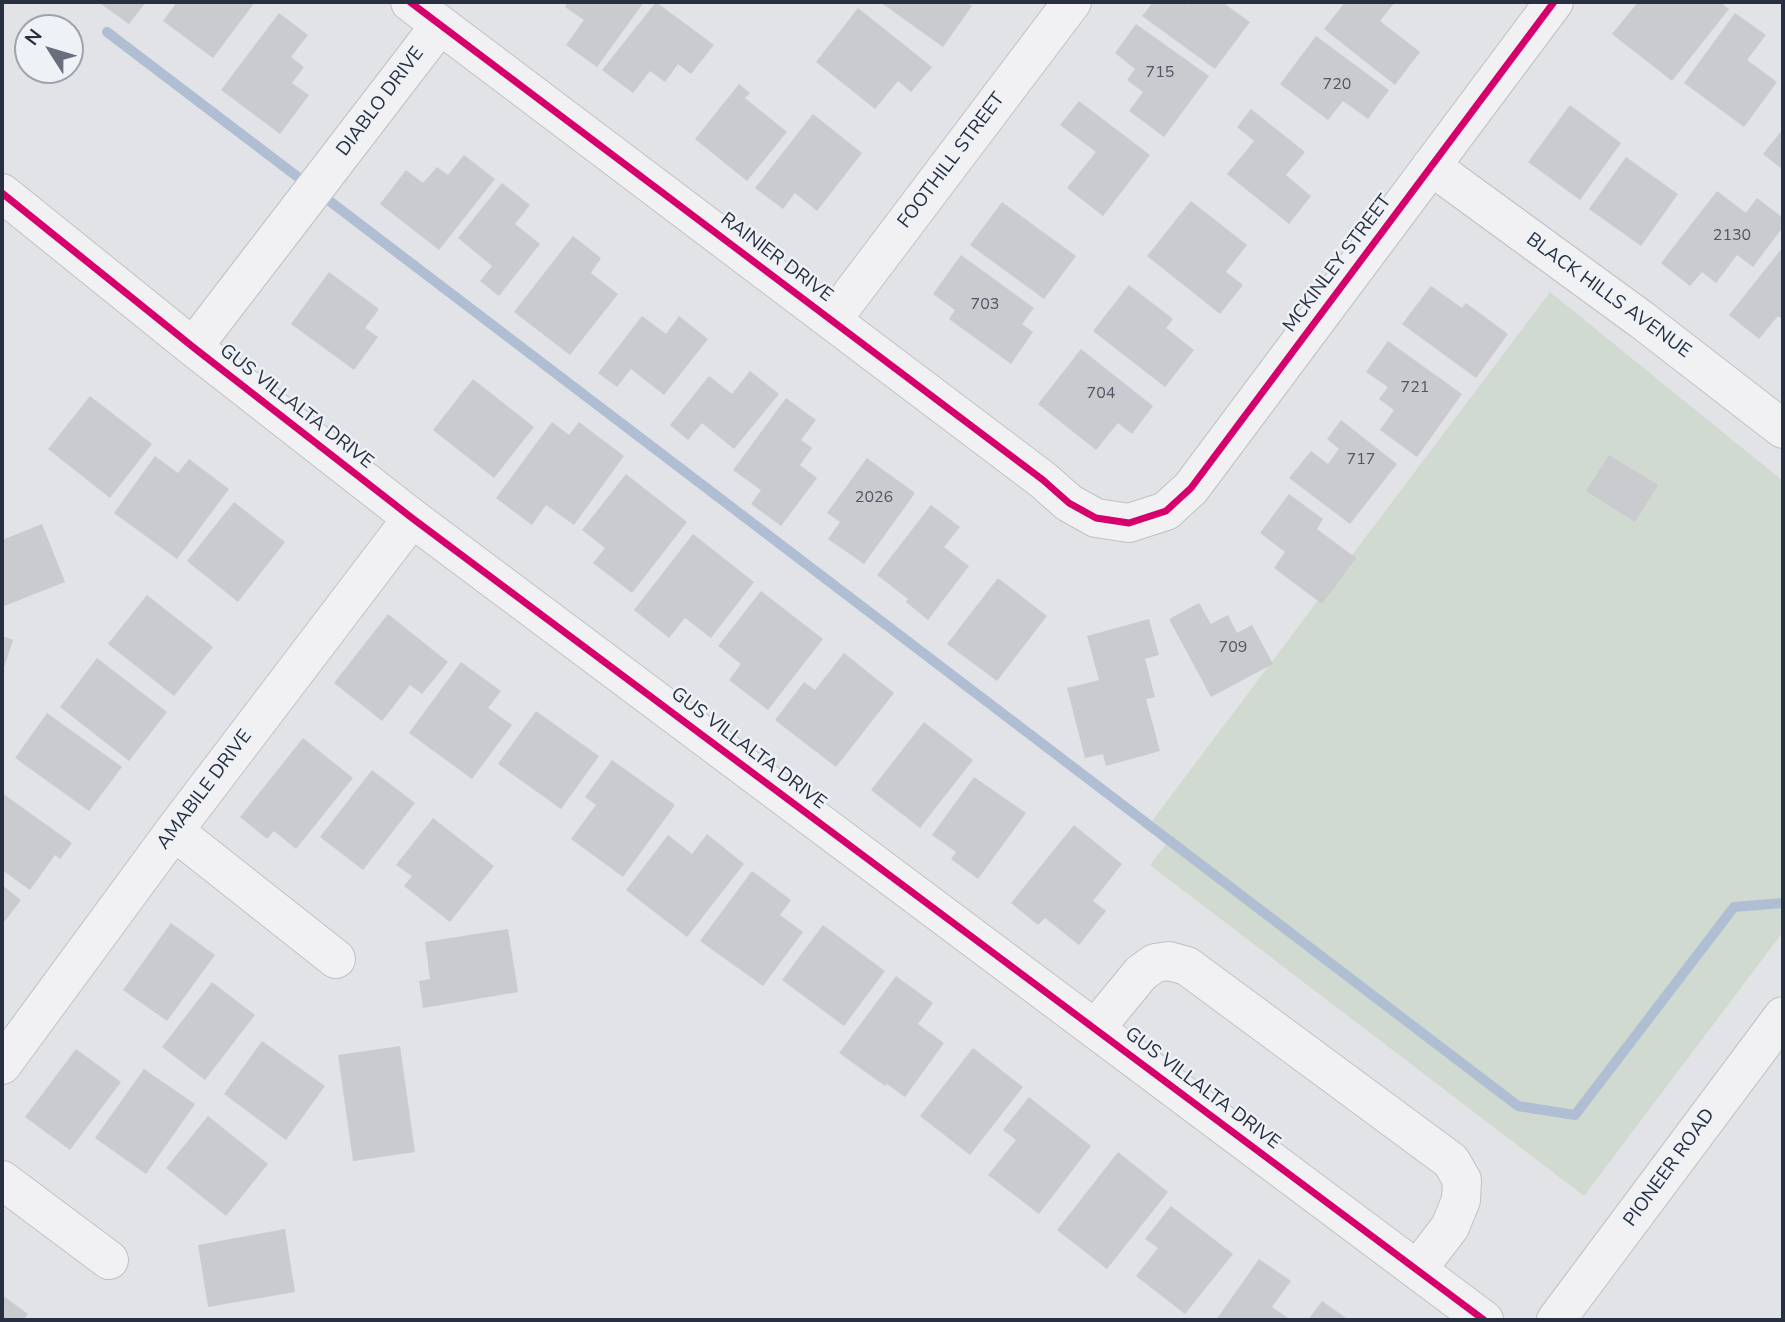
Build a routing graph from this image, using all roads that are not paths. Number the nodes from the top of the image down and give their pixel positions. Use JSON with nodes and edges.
{"nodes":[{"id":1,"x":410,"y":2,"type":"edge"},
{"id":2,"x":1072,"y":2,"type":"edge"},
{"id":3,"x":1554,"y":2,"type":"edge"},
{"id":4,"x":440,"y":25,"type":"junction"},
{"id":5,"x":1431,"y":166,"type":"junction"},
{"id":6,"x":2,"y":193,"type":"edge"},
{"id":7,"x":832,"y":320,"type":"junction"},
{"id":8,"x":193,"y":347,"type":"junction"},
{"id":9,"x":1783,"y":429,"type":"edge"},
{"id":10,"x":412,"y":517,"type":"junction"},
{"id":11,"x":1129,"y":523,"type":"joint"},
{"id":12,"x":174,"y":831,"type":"junction"},
{"id":13,"x":336,"y":960,"type":"dead end"},
{"id":14,"x":1783,"y":1016,"type":"edge"},
{"id":15,"x":1095,"y":1029,"type":"junction"},
{"id":16,"x":2,"y":1065,"type":"edge"},
{"id":17,"x":2,"y":1180,"type":"edge"},
{"id":18,"x":109,"y":1260,"type":"dead end"},
{"id":19,"x":1417,"y":1270,"type":"junction"},
{"id":20,"x":1484,"y":1320,"type":"edge"},
{"id":21,"x":1556,"y":1320,"type":"edge"}],
"edges":[{"from":1,"to":4,"type":"street","name":"RAINIER DRIVE"},
{"from":2,"to":7,"type":"street","name":"FOOTHILL STREET"},
{"from":3,"to":5,"type":"street","name":"MCKINLEY STREET"},
{"from":4,"to":7,"type":"street","name":"RAINIER DRIVE"},
{"from":4,"to":8,"type":"street","name":"DIABLO DRIVE"},
{"from":5,"to":9,"type":"street","name":"BLACK HILLS AVENUE"},
{"from":5,"to":11,"type":"street","name":"MCKINLEY STREET"},
{"from":6,"to":8,"type":"street","name":"GUS VILLALTA DRIVE"},
{"from":7,"to":11,"type":"street","name":"RAINIER DRIVE"},
{"from":8,"to":10,"type":"street","name":"GUS VILLALTA DRIVE"},
{"from":10,"to":12,"type":"street","name":"AMABILE DRIVE"},
{"from":10,"to":15,"type":"street","name":"GUS VILLALTA DRIVE"},
{"from":12,"to":13,"type":"street"},
{"from":12,"to":16,"type":"street","name":"AMABILE DRIVE"},
{"from":14,"to":21,"type":"street","name":"PIONEER ROAD"},
{"from":15,"to":19,"type":"street","name":"GUS VILLALTA DRIVE"},
{"from":15,"to":19,"type":"street"},
{"from":17,"to":18,"type":"street"},
{"from":19,"to":20,"type":"street","name":"GUS VILLALTA DRIVE"}]}
